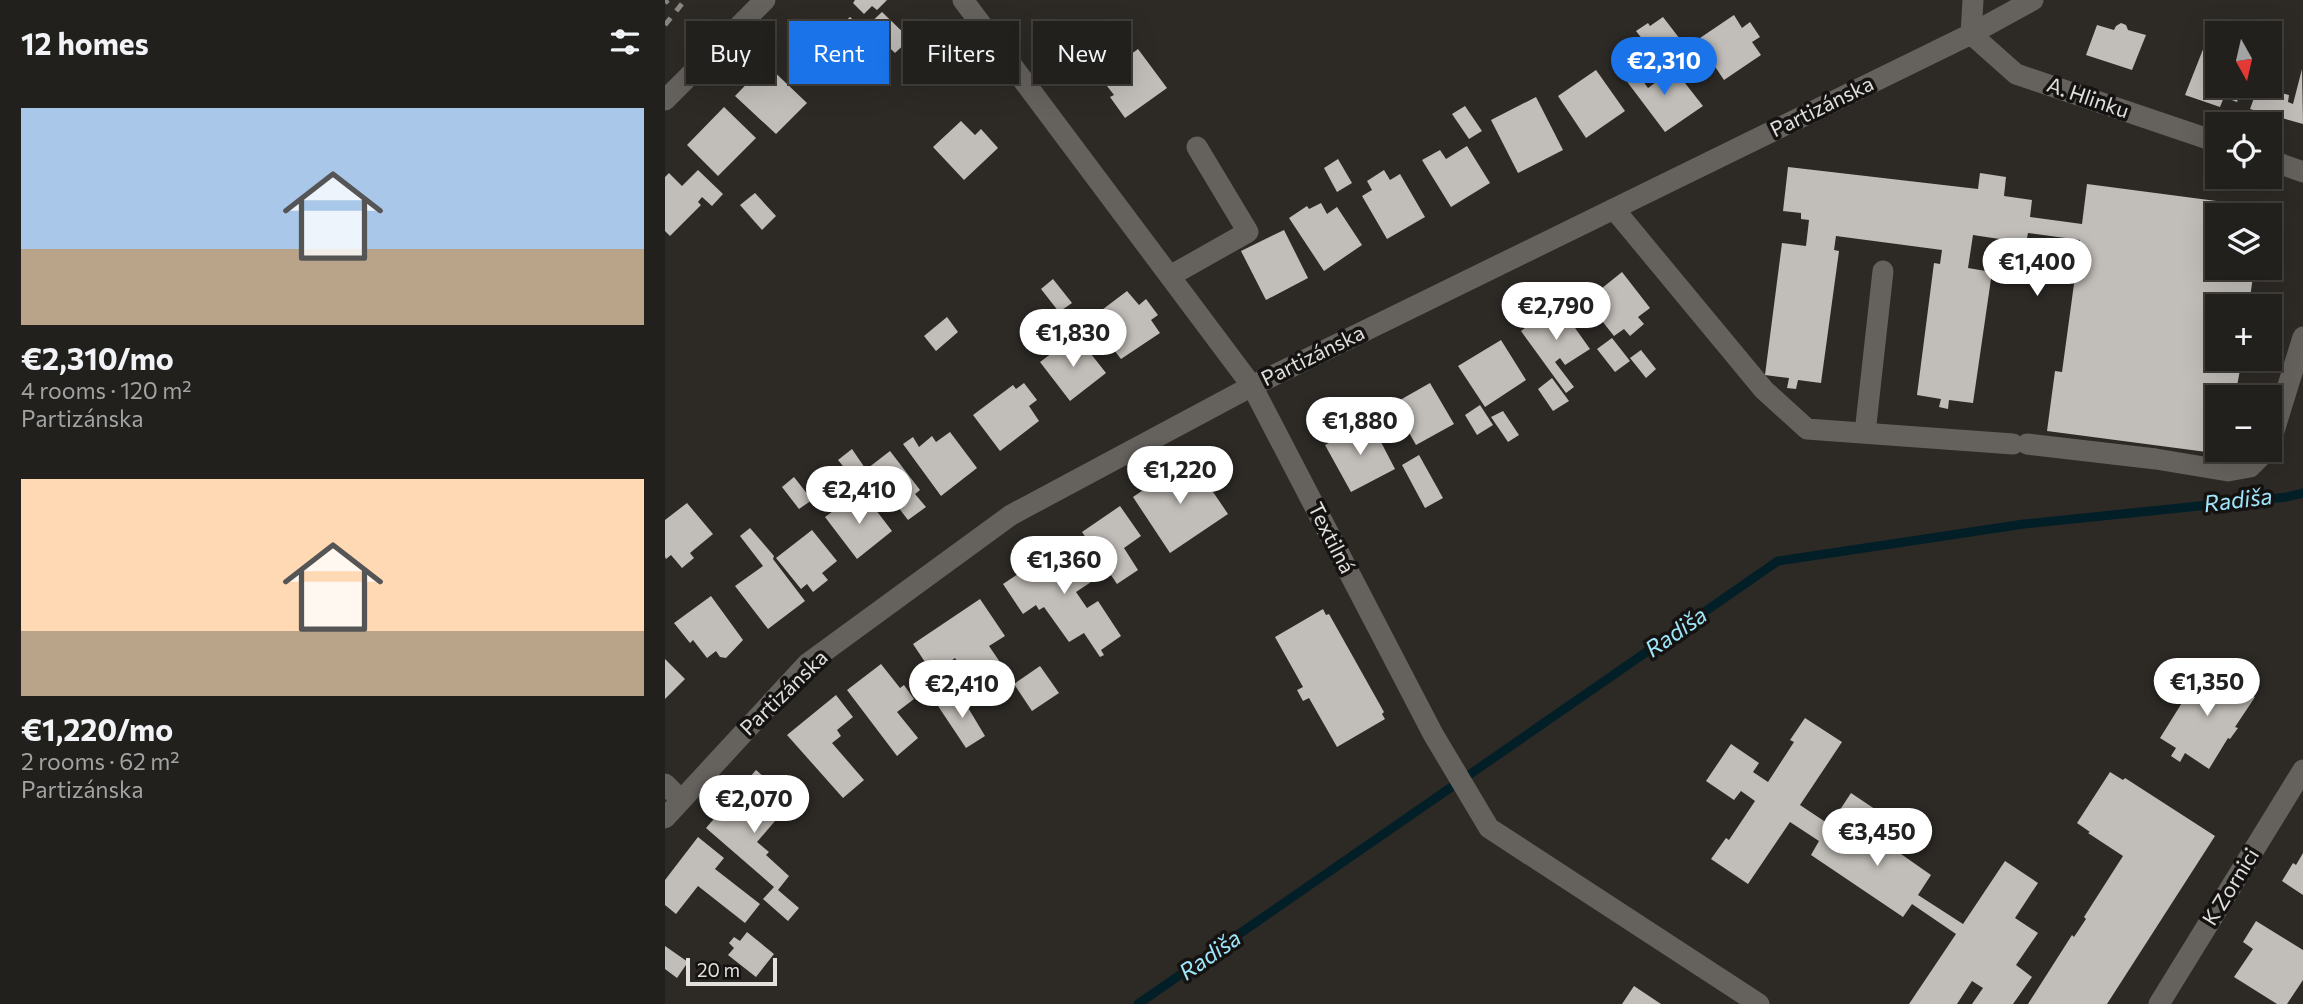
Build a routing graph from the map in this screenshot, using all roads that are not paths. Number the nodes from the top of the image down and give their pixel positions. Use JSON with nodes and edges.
{"nodes":[{"id":1,"x":765,"y":0,"type":"edge"},
{"id":2,"x":963,"y":0,"type":"edge"},
{"id":3,"x":1973,"y":0,"type":"edge"},
{"id":4,"x":2033,"y":0,"type":"edge"},
{"id":5,"x":1971,"y":34,"type":"junction"},
{"id":6,"x":665,"y":100,"type":"edge"},
{"id":7,"x":2205,"y":138,"type":"edge"},
{"id":8,"x":1197,"y":147,"type":"dead end"},
{"id":9,"x":2282,"y":164,"type":"edge"},
{"id":10,"x":2303,"y":172,"type":"edge"},
{"id":11,"x":1614,"y":209,"type":"junction"},
{"id":12,"x":1883,"y":271,"type":"dead end"},
{"id":13,"x":1170,"y":276,"type":"junction"},
{"id":14,"x":2303,"y":337,"type":"edge"},
{"id":15,"x":1252,"y":386,"type":"junction"},
{"id":16,"x":2282,"y":405,"type":"edge"},
{"id":17,"x":1865,"y":433,"type":"junction"},
{"id":18,"x":2255,"y":462,"type":"edge"},
{"id":19,"x":2303,"y":770,"type":"edge"},
{"id":20,"x":665,"y":784,"type":"edge"},
{"id":21,"x":680,"y":799,"type":"junction"},
{"id":22,"x":665,"y":818,"type":"edge"},
{"id":23,"x":1759,"y":1004,"type":"edge"},
{"id":24,"x":2159,"y":1004,"type":"edge"}],
"edges":[{"from":1,"to":6,"type":"street"},
{"from":2,"to":13,"type":"street","name":"Textilná"},
{"from":3,"to":5,"type":"street"},
{"from":4,"to":5,"type":"street","name":"Partizánska"},
{"from":5,"to":7,"type":"street","name":"A. Hlinku"},
{"from":5,"to":11,"type":"street","name":"Partizánska"},
{"from":8,"to":13,"type":"street"},
{"from":9,"to":10,"type":"street"},
{"from":11,"to":15,"type":"street","name":"Partizánska"},
{"from":11,"to":17,"type":"street"},
{"from":12,"to":17,"type":"street"},
{"from":13,"to":15,"type":"street","name":"Textilná"},
{"from":14,"to":16,"type":"street"},
{"from":15,"to":21,"type":"street","name":"Partizánska"},
{"from":15,"to":23,"type":"street","name":"Textilná"},
{"from":17,"to":18,"type":"street"},
{"from":19,"to":24,"type":"street","name":"K Zornici"},
{"from":20,"to":21,"type":"street"},
{"from":21,"to":22,"type":"street","name":"Partizánska"}]}
